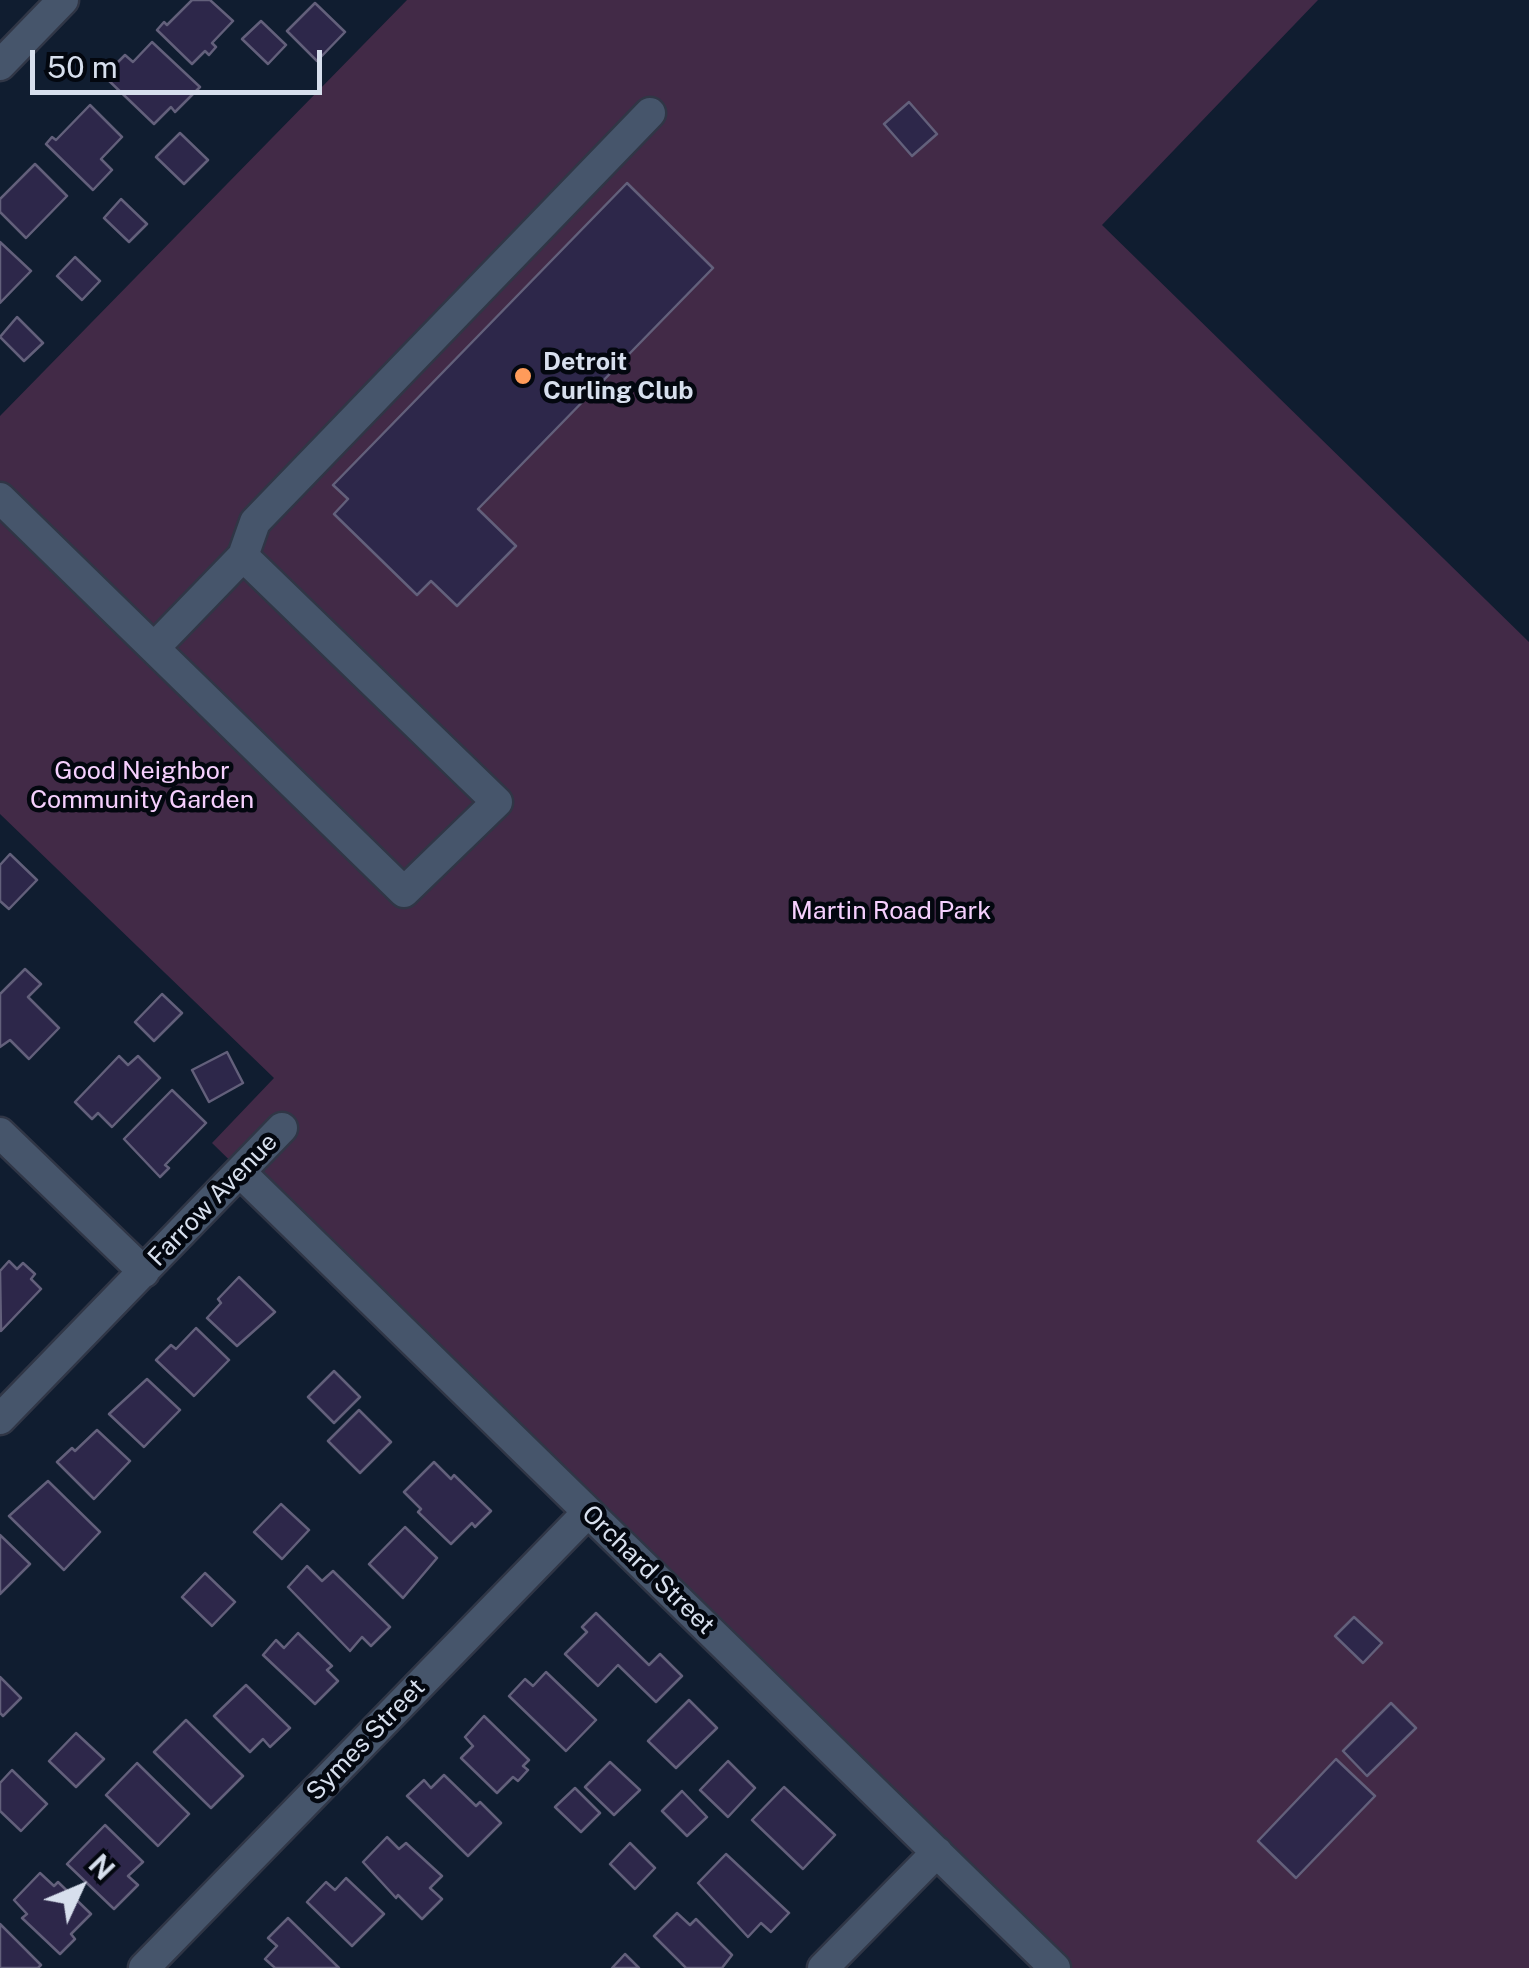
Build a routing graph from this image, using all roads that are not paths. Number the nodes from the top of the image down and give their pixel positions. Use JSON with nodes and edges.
{"nodes":[{"id":1,"x":64,"y":0,"type":"edge"},
{"id":2,"x":0,"y":66,"type":"edge"},
{"id":3,"x":650,"y":113,"type":"dead end"},
{"id":4,"x":0,"y":498,"type":"edge"},
{"id":5,"x":243,"y":556,"type":"junction"},
{"id":6,"x":147,"y":641,"type":"junction"},
{"id":7,"x":282,"y":1128,"type":"dead end"},
{"id":8,"x":0,"y":1132,"type":"edge"},
{"id":9,"x":240,"y":1172,"type":"junction"},
{"id":10,"x":144,"y":1272,"type":"junction"},
{"id":11,"x":0,"y":1419,"type":"edge"},
{"id":12,"x":588,"y":1512,"type":"junction"},
{"id":13,"x":936,"y":1852,"type":"junction"},
{"id":14,"x":144,"y":1968,"type":"edge"},
{"id":15,"x":823,"y":1968,"type":"edge"},
{"id":16,"x":1055,"y":1968,"type":"edge"}],
"edges":[{"from":1,"to":2,"type":"street"},
{"from":3,"to":5,"type":"street"},
{"from":4,"to":6,"type":"street"},
{"from":5,"to":6,"type":"street"},
{"from":5,"to":6,"type":"street"},
{"from":7,"to":9,"type":"street","name":"Farrow Avenue"},
{"from":8,"to":10,"type":"street"},
{"from":9,"to":10,"type":"street","name":"Farrow Avenue"},
{"from":9,"to":12,"type":"street","name":"Orchard Street"},
{"from":10,"to":11,"type":"street","name":"Farrow Avenue"},
{"from":12,"to":13,"type":"street","name":"Orchard Street"},
{"from":12,"to":14,"type":"street","name":"Symes Street"},
{"from":13,"to":15,"type":"street"},
{"from":13,"to":16,"type":"street","name":"Orchard Street"}]}
